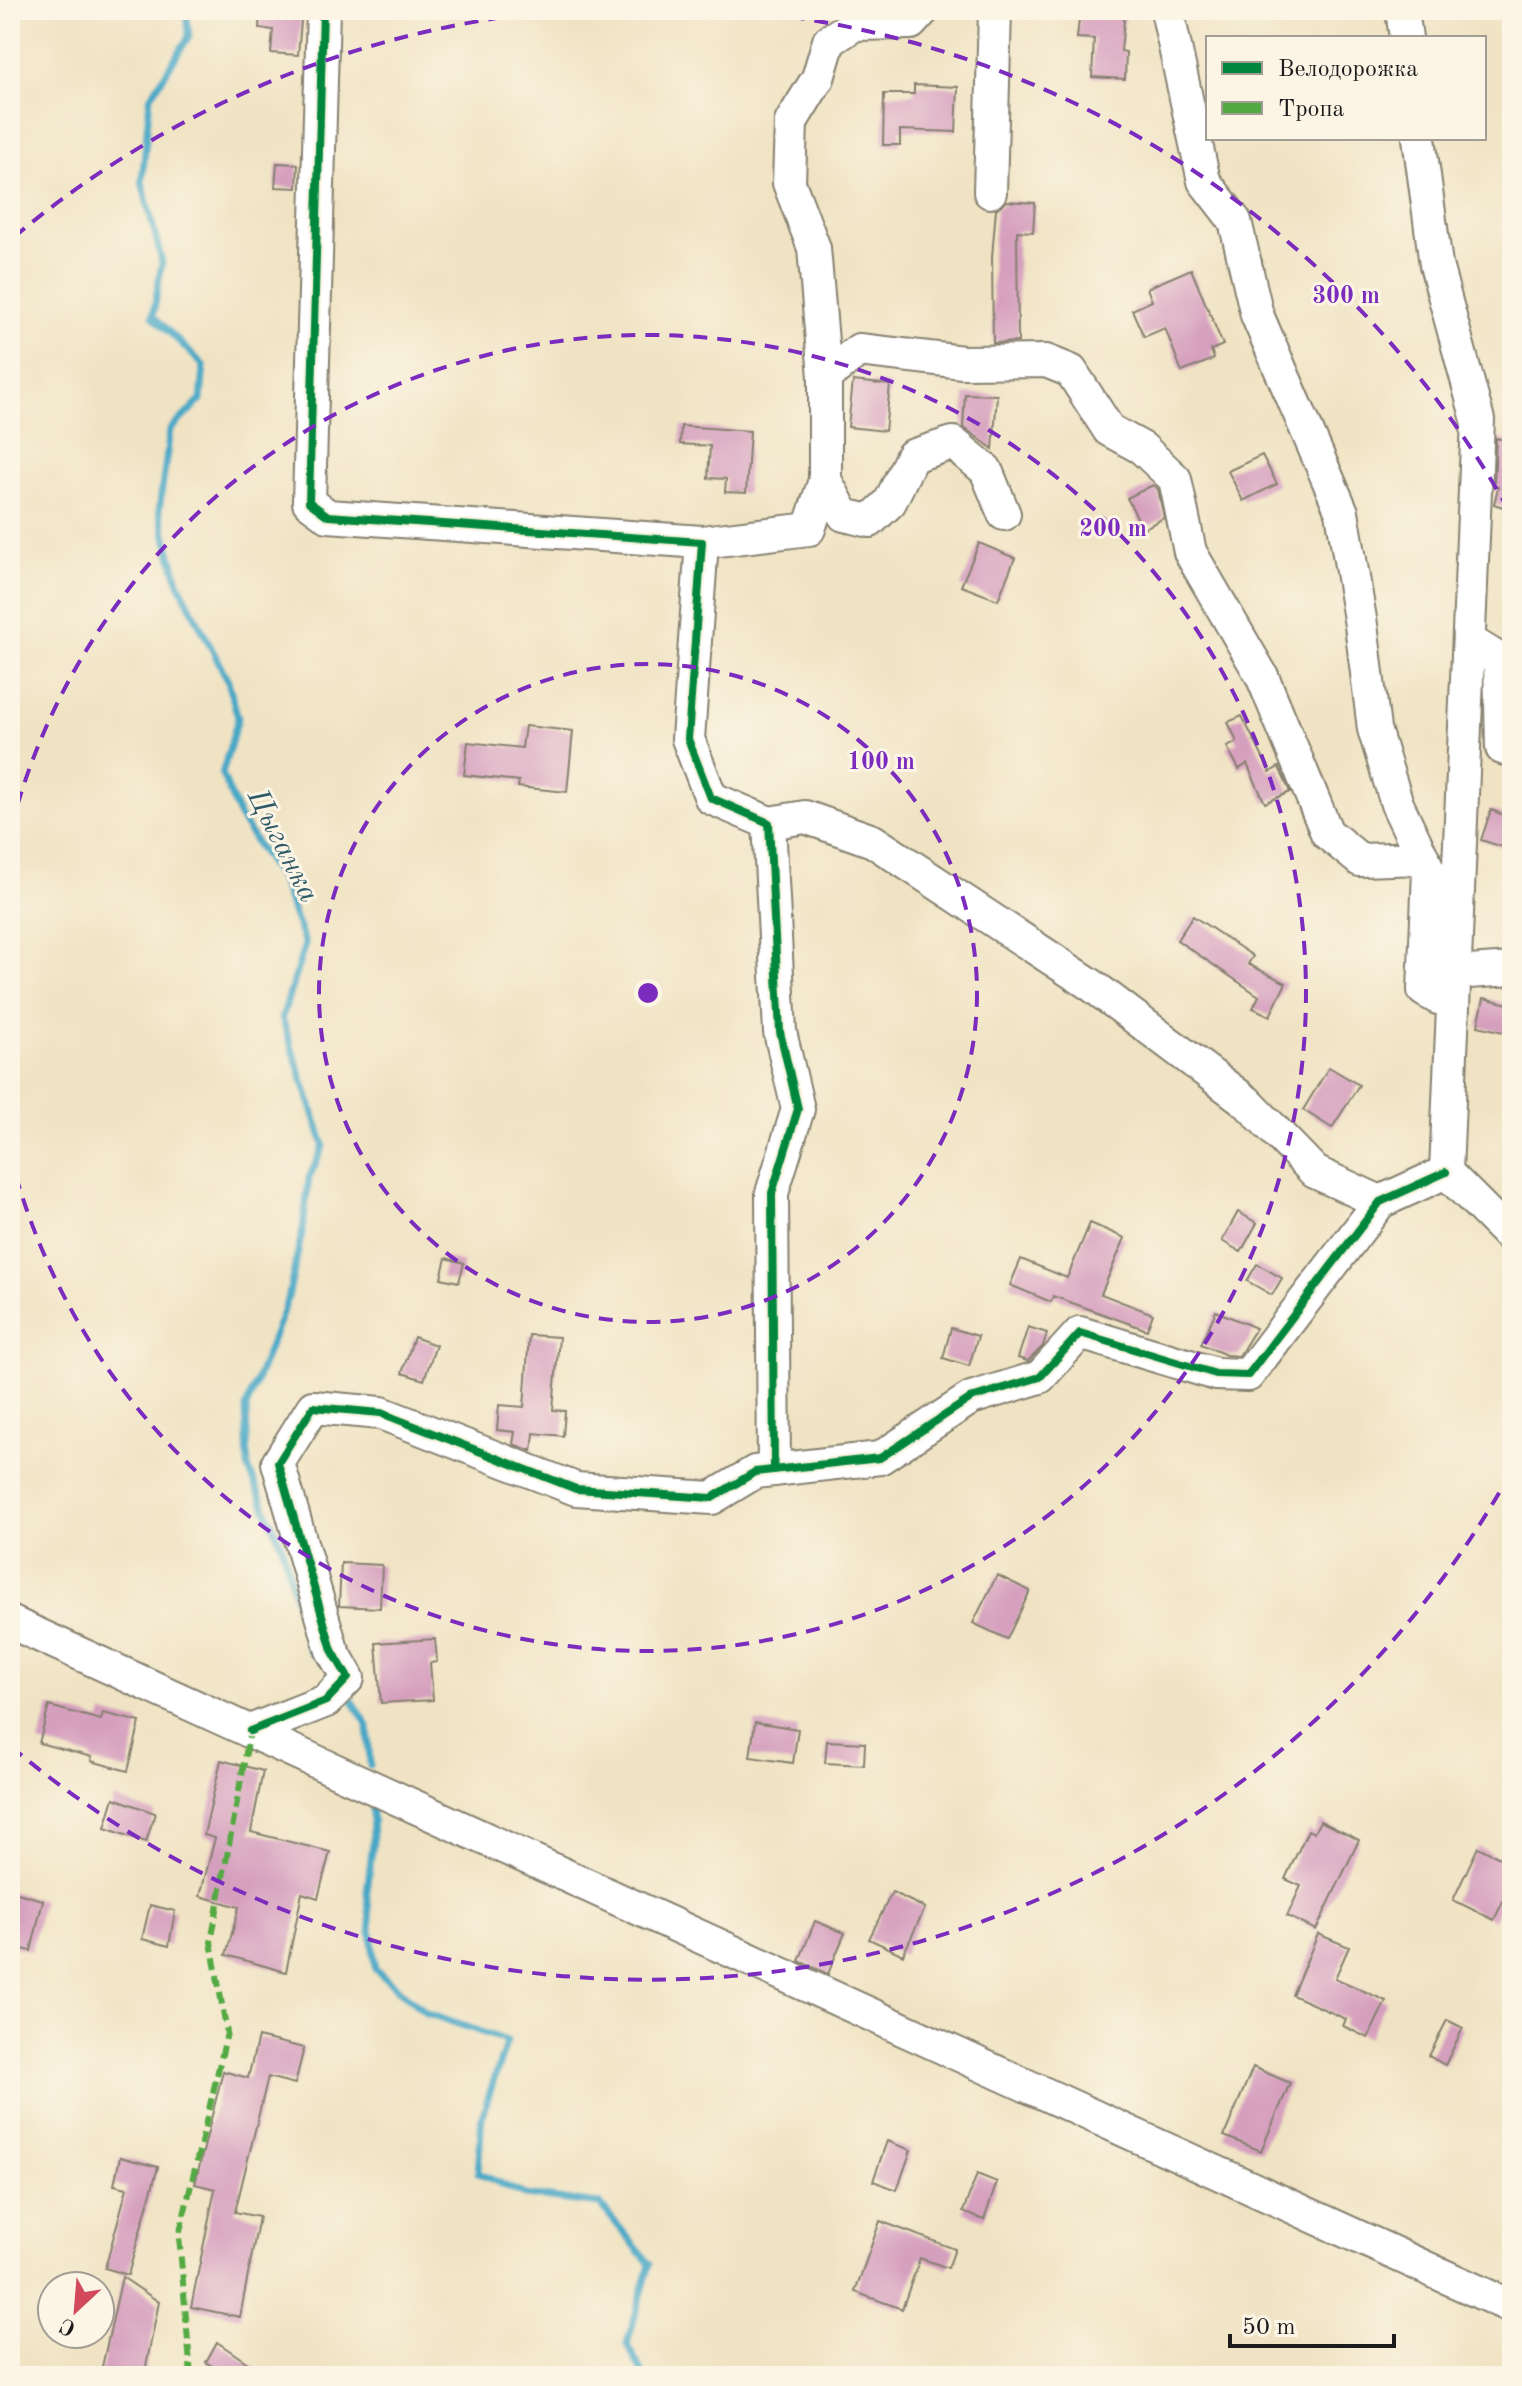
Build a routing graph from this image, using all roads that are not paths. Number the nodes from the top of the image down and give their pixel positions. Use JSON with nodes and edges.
{"nodes":[{"id":1,"x":323,"y":10,"type":"edge"},
{"id":2,"x":923,"y":10,"type":"edge"},
{"id":3,"x":995,"y":10,"type":"edge"},
{"id":4,"x":1167,"y":10,"type":"edge"},
{"id":5,"x":1402,"y":10,"type":"edge"},
{"id":6,"x":1406,"y":36,"type":"edge"},
{"id":7,"x":1419,"y":140,"type":"edge"},
{"id":8,"x":990,"y":192,"type":"dead end"},
{"id":9,"x":825,"y":377,"type":"junction"},
{"id":10,"x":825,"y":480,"type":"junction"},
{"id":11,"x":1004,"y":514,"type":"dead end"},
{"id":12,"x":702,"y":542,"type":"junction"},
{"id":13,"x":1469,"y":641,"type":"junction"},
{"id":14,"x":1512,"y":751,"type":"edge"},
{"id":15,"x":769,"y":823,"type":"junction"},
{"id":16,"x":1423,"y":858,"type":"junction"},
{"id":17,"x":1512,"y":969,"type":"edge"},
{"id":18,"x":1454,"y":984,"type":"junction"},
{"id":19,"x":1446,"y":1172,"type":"junction"},
{"id":20,"x":1380,"y":1202,"type":"junction"},
{"id":21,"x":1512,"y":1238,"type":"edge"},
{"id":22,"x":774,"y":1470,"type":"junction"},
{"id":23,"x":10,"y":1622,"type":"edge"},
{"id":24,"x":250,"y":1731,"type":"junction"},
{"id":25,"x":1512,"y":2307,"type":"edge"}],
"edges":[{"from":1,"to":12,"type":"street"},
{"from":2,"to":9,"type":"street"},
{"from":3,"to":8,"type":"street"},
{"from":4,"to":16,"type":"street"},
{"from":5,"to":6,"type":"street"},
{"from":7,"to":13,"type":"street"},
{"from":9,"to":10,"type":"street"},
{"from":9,"to":16,"type":"street"},
{"from":10,"to":11,"type":"street"},
{"from":10,"to":12,"type":"street"},
{"from":12,"to":15,"type":"street"},
{"from":13,"to":14,"type":"street"},
{"from":13,"to":18,"type":"street"},
{"from":15,"to":20,"type":"street"},
{"from":15,"to":22,"type":"street"},
{"from":16,"to":18,"type":"street"},
{"from":17,"to":18,"type":"street"},
{"from":18,"to":19,"type":"street"},
{"from":19,"to":20,"type":"street"},
{"from":19,"to":21,"type":"street"},
{"from":20,"to":22,"type":"street"},
{"from":22,"to":24,"type":"street"},
{"from":23,"to":24,"type":"street"},
{"from":24,"to":25,"type":"street"}]}
